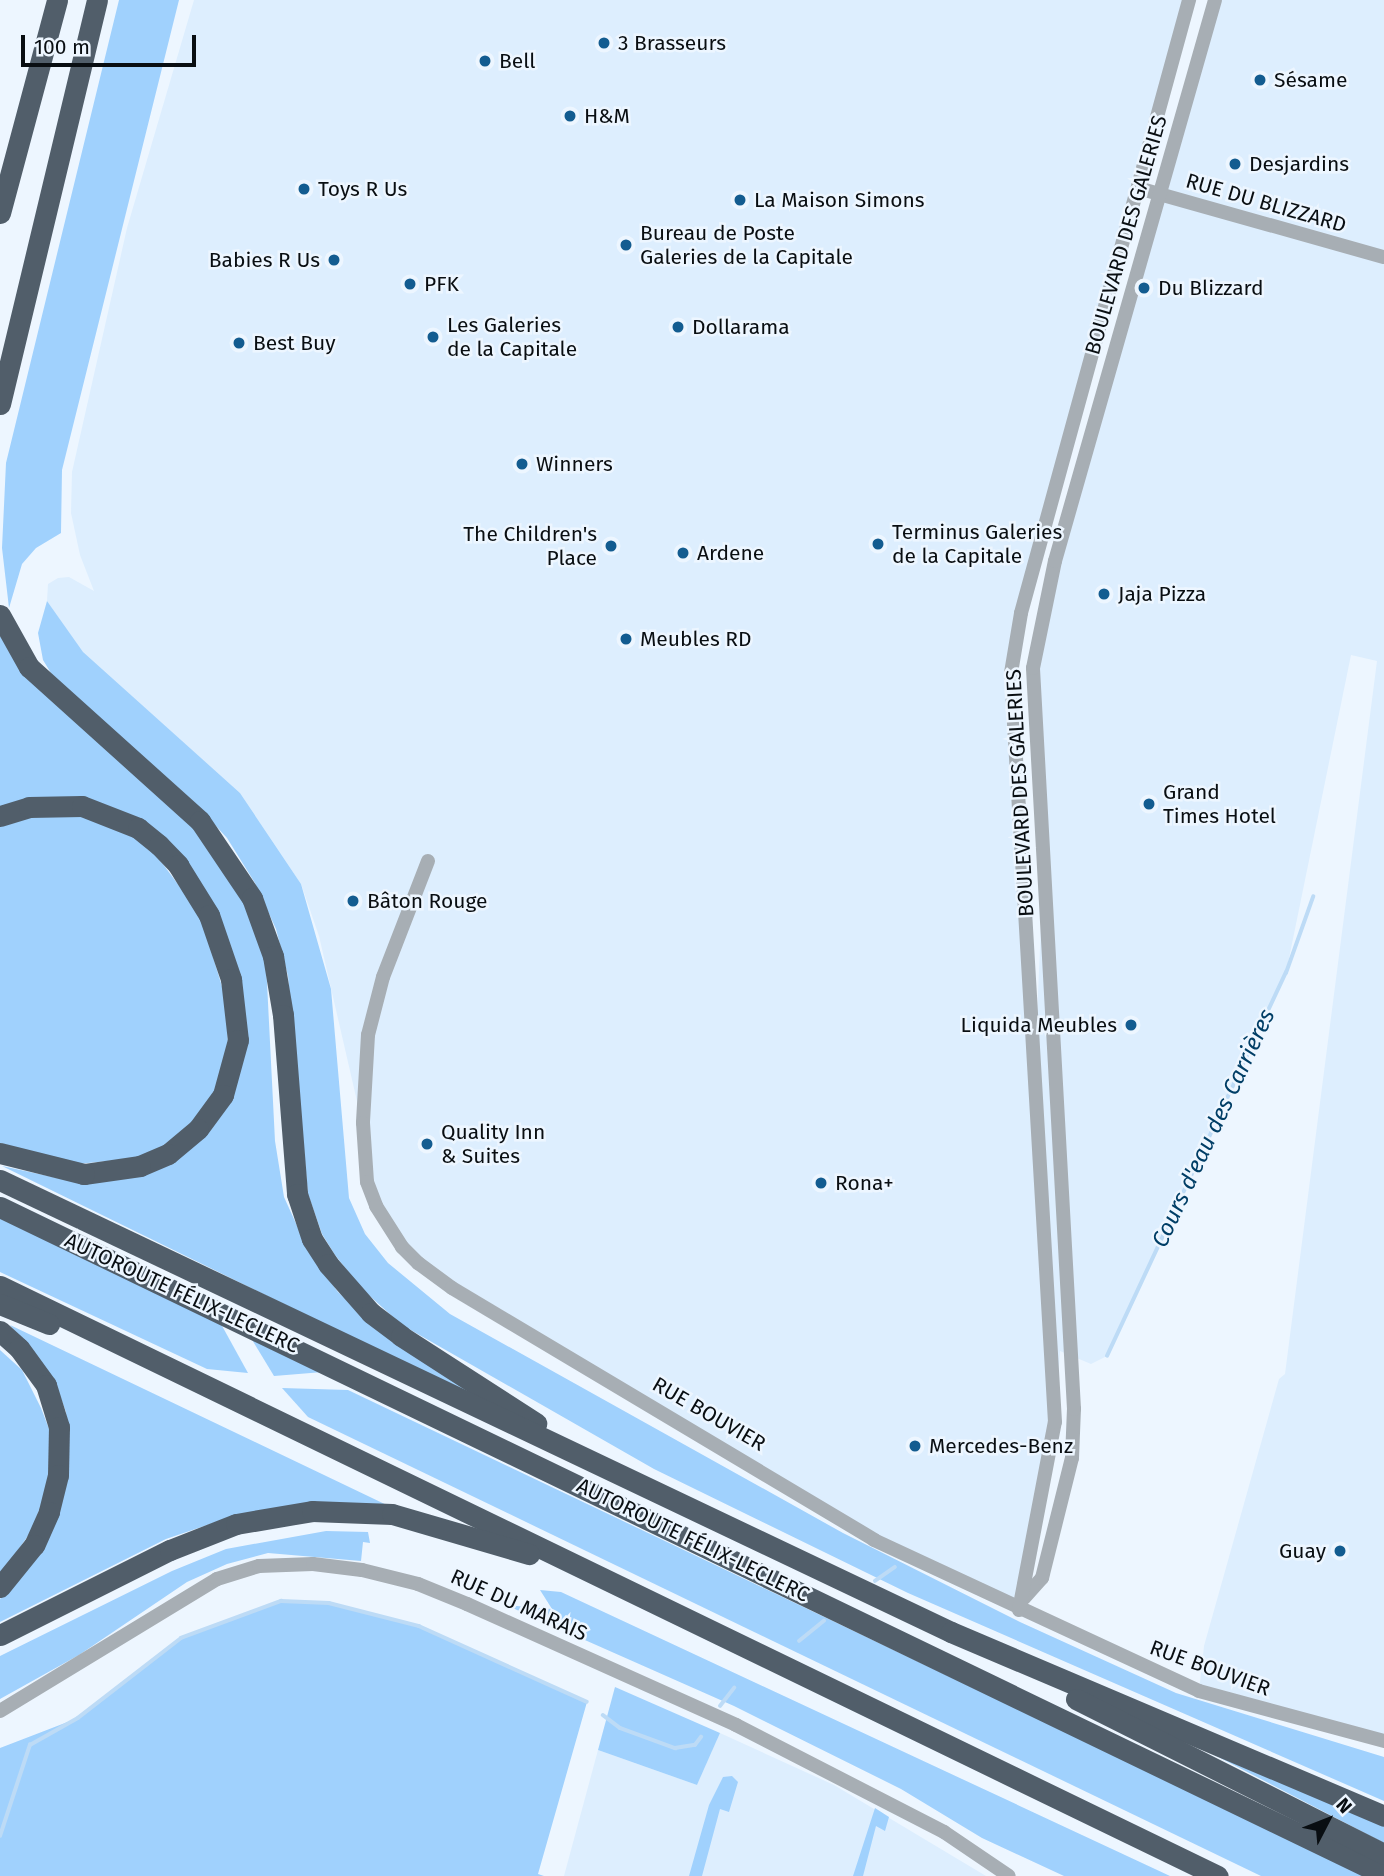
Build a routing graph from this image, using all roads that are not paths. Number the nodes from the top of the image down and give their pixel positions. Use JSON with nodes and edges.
{"nodes":[{"id":1,"x":57,"y":0,"type":"edge"},
{"id":2,"x":97,"y":0,"type":"edge"},
{"id":3,"x":1189,"y":0,"type":"edge"},
{"id":4,"x":1214,"y":0,"type":"edge"},
{"id":5,"x":14,"y":159,"type":"junction"},
{"id":6,"x":1138,"y":188,"type":"junction"},
{"id":7,"x":0,"y":194,"type":"edge"},
{"id":8,"x":1159,"y":194,"type":"junction"},
{"id":9,"x":0,"y":213,"type":"edge"},
{"id":10,"x":1384,"y":257,"type":"edge"},
{"id":11,"x":0,"y":404,"type":"edge"},
{"id":12,"x":0,"y":615,"type":"edge"},
{"id":13,"x":0,"y":816,"type":"edge"},
{"id":14,"x":428,"y":861,"type":"dead end"},
{"id":15,"x":0,"y":1153,"type":"edge"},
{"id":16,"x":0,"y":1180,"type":"edge"},
{"id":17,"x":0,"y":1207,"type":"edge"},
{"id":18,"x":0,"y":1286,"type":"edge"},
{"id":19,"x":0,"y":1304,"type":"edge"},
{"id":20,"x":0,"y":1331,"type":"edge"},
{"id":21,"x":344,"y":1449,"type":"junction"},
{"id":22,"x":608,"y":1470,"type":"junction"},
{"id":23,"x":596,"y":1576,"type":"junction"},
{"id":24,"x":0,"y":1587,"type":"edge"},
{"id":25,"x":1022,"y":1604,"type":"junction"},
{"id":26,"x":951,"y":1632,"type":"junction"},
{"id":27,"x":0,"y":1635,"type":"edge"},
{"id":28,"x":0,"y":1711,"type":"edge"},
{"id":29,"x":1384,"y":1741,"type":"edge"},
{"id":30,"x":1384,"y":1816,"type":"edge"},
{"id":31,"x":1384,"y":1854,"type":"edge"},
{"id":32,"x":1384,"y":1875,"type":"edge"},
{"id":33,"x":1009,"y":1876,"type":"edge"},
{"id":34,"x":1218,"y":1876,"type":"edge"}],
"edges":[{"from":1,"to":5,"type":"highway"},
{"from":2,"to":11,"type":"highway"},
{"from":3,"to":6,"type":"street","name":"BOULEVARD DES GALERIES"},
{"from":4,"to":8,"type":"street","name":"BOULEVARD DES GALERIES"},
{"from":5,"to":7,"type":"highway"},
{"from":5,"to":9,"type":"highway"},
{"from":6,"to":8,"type":"street","name":"RUE DU BLIZZARD"},
{"from":6,"to":25,"type":"street","name":"BOULEVARD DES GALERIES"},
{"from":8,"to":10,"type":"street","name":"RUE DU BLIZZARD"},
{"from":8,"to":25,"type":"street","name":"BOULEVARD DES GALERIES"},
{"from":12,"to":22,"type":"highway"},
{"from":13,"to":15,"type":"highway"},
{"from":14,"to":25,"type":"street","name":"RUE BOUVIER"},
{"from":16,"to":22,"type":"highway"},
{"from":17,"to":32,"type":"highway","name":"AUTOROUTE FÉLIX-LECLERC"},
{"from":18,"to":21,"type":"highway"},
{"from":19,"to":21,"type":"highway"},
{"from":20,"to":24,"type":"highway"},
{"from":21,"to":23,"type":"highway"},
{"from":22,"to":26,"type":"highway"},
{"from":23,"to":27,"type":"highway"},
{"from":23,"to":34,"type":"highway"},
{"from":25,"to":29,"type":"street","name":"RUE BOUVIER"},
{"from":26,"to":30,"type":"highway"},
{"from":26,"to":31,"type":"highway"},
{"from":28,"to":33,"type":"street","name":"RUE DU MARAIS"}]}
